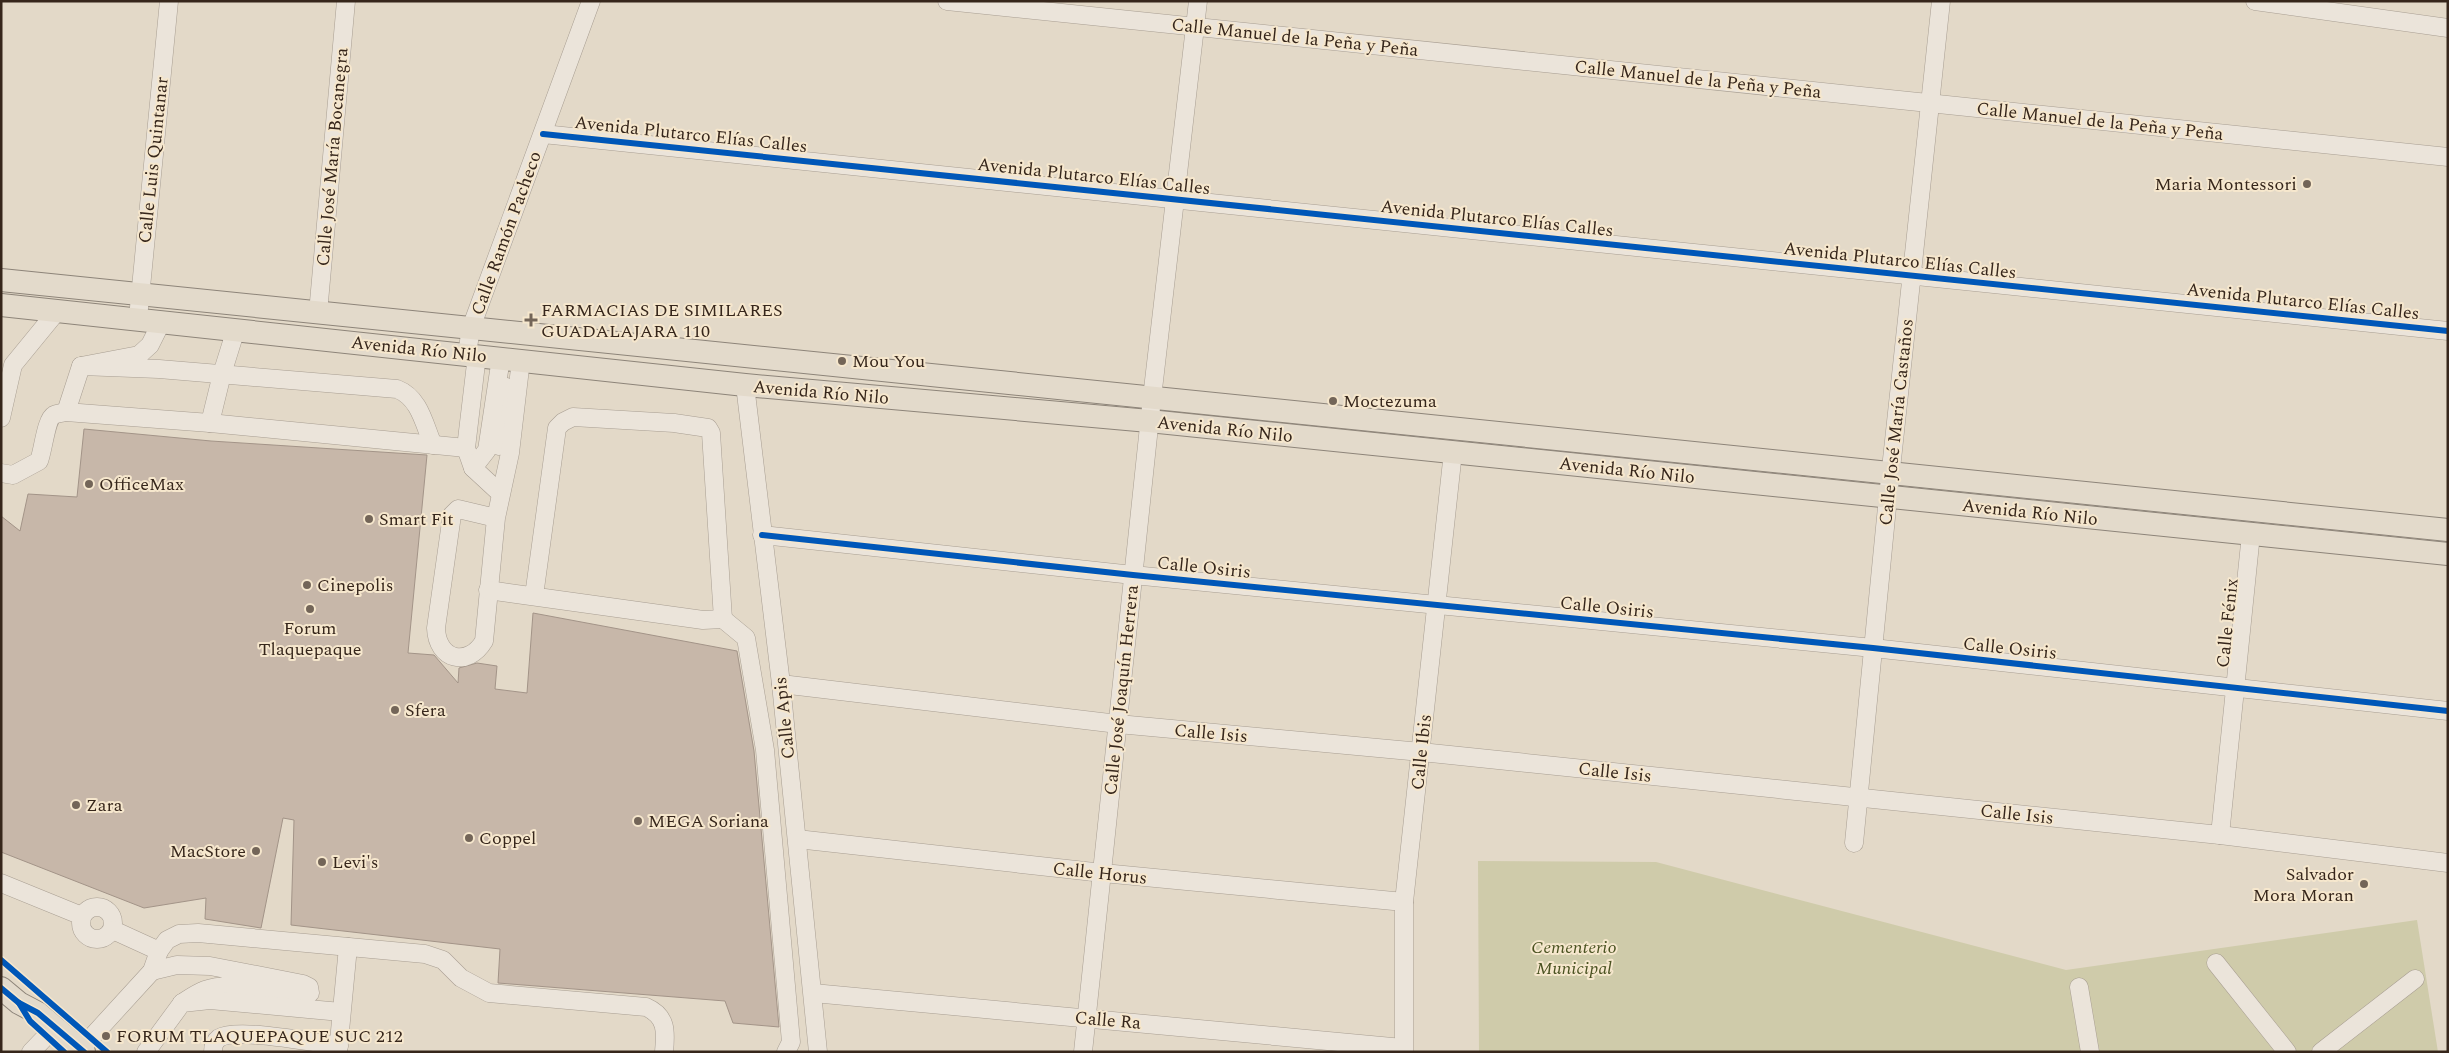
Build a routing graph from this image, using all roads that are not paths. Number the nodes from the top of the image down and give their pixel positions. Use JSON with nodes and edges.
{"nodes":[{"id":1,"x":169,"y":1,"type":"edge"},
{"id":2,"x":346,"y":1,"type":"edge"},
{"id":3,"x":591,"y":1,"type":"edge"},
{"id":4,"x":947,"y":1,"type":"edge"},
{"id":5,"x":1198,"y":1,"type":"edge"},
{"id":6,"x":1941,"y":1,"type":"edge"},
{"id":7,"x":2256,"y":1,"type":"edge"},
{"id":8,"x":2313,"y":5,"type":"edge"},
{"id":9,"x":1195,"y":27,"type":"junction"},
{"id":10,"x":2448,"y":28,"type":"edge"},
{"id":11,"x":1930,"y":103,"type":"junction"},
{"id":12,"x":543,"y":134,"type":"junction"},
{"id":13,"x":2448,"y":157,"type":"edge"},
{"id":14,"x":1175,"y":200,"type":"junction"},
{"id":15,"x":1912,"y":276,"type":"junction"},
{"id":16,"x":1,"y":280,"type":"edge"},
{"id":17,"x":140,"y":294,"type":"junction"},
{"id":18,"x":1,"y":304,"type":"edge"},
{"id":19,"x":58,"y":310,"type":"junction"},
{"id":20,"x":318,"y":312,"type":"junction"},
{"id":21,"x":138,"y":318,"type":"junction"},
{"id":22,"x":162,"y":321,"type":"junction"},
{"id":23,"x":472,"y":328,"type":"junction"},
{"id":24,"x":236,"y":329,"type":"junction"},
{"id":25,"x":2448,"y":331,"type":"edge"},
{"id":26,"x":499,"y":358,"type":"junction"},
{"id":27,"x":81,"y":366,"type":"junction"},
{"id":28,"x":222,"y":374,"type":"junction"},
{"id":29,"x":745,"y":385,"type":"junction"},
{"id":30,"x":1152,"y":398,"type":"junction"},
{"id":31,"x":66,"y":412,"type":"junction"},
{"id":32,"x":1,"y":418,"type":"edge"},
{"id":33,"x":1149,"y":421,"type":"junction"},
{"id":34,"x":210,"y":423,"type":"junction"},
{"id":35,"x":433,"y":445,"type":"junction"},
{"id":36,"x":466,"y":448,"type":"junction"},
{"id":37,"x":1453,"y":452,"type":"junction"},
{"id":38,"x":473,"y":468,"type":"junction"},
{"id":39,"x":1890,"y":473,"type":"junction"},
{"id":40,"x":1,"y":474,"type":"edge"},
{"id":41,"x":500,"y":493,"type":"junction"},
{"id":42,"x":1888,"y":497,"type":"junction"},
{"id":43,"x":496,"y":518,"type":"junction"},
{"id":44,"x":2448,"y":530,"type":"edge"},
{"id":45,"x":2251,"y":534,"type":"junction"},
{"id":46,"x":762,"y":535,"type":"junction"},
{"id":47,"x":2448,"y":554,"type":"edge"},
{"id":48,"x":1133,"y":575,"type":"junction"},
{"id":49,"x":488,"y":590,"type":"junction"},
{"id":50,"x":534,"y":596,"type":"junction"},
{"id":51,"x":1437,"y":606,"type":"junction"},
{"id":52,"x":723,"y":619,"type":"junction"},
{"id":53,"x":1872,"y":648,"type":"junction"},
{"id":54,"x":781,"y":684,"type":"junction"},
{"id":55,"x":2235,"y":688,"type":"junction"},
{"id":56,"x":2448,"y":711,"type":"edge"},
{"id":57,"x":1118,"y":724,"type":"junction"},
{"id":58,"x":1421,"y":752,"type":"junction"},
{"id":59,"x":1859,"y":798,"type":"junction"},
{"id":60,"x":2220,"y":835,"type":"junction"},
{"id":61,"x":797,"y":839,"type":"junction"},
{"id":62,"x":1854,"y":843,"type":"dead end"},
{"id":63,"x":2448,"y":863,"type":"edge"},
{"id":64,"x":1103,"y":874,"type":"junction"},
{"id":65,"x":1,"y":883,"type":"edge"},
{"id":66,"x":1404,"y":902,"type":"junction"},
{"id":67,"x":348,"y":947,"type":"junction"},
{"id":68,"x":159,"y":952,"type":"junction"},
{"id":69,"x":2216,"y":962,"type":"dead end"},
{"id":70,"x":152,"y":972,"type":"junction"},
{"id":71,"x":2414,"y":979,"type":"dead end"},
{"id":72,"x":2079,"y":987,"type":"dead end"},
{"id":73,"x":1,"y":988,"type":"edge"},
{"id":74,"x":813,"y":993,"type":"junction"},
{"id":75,"x":182,"y":1004,"type":"junction"},
{"id":76,"x":341,"y":1012,"type":"junction"},
{"id":77,"x":1087,"y":1018,"type":"junction"},
{"id":78,"x":51,"y":1031,"type":"junction"},
{"id":79,"x":338,"y":1049,"type":"edge"},
{"id":80,"x":1403,"y":1050,"type":"edge"},
{"id":81,"x":77,"y":1051,"type":"edge"},
{"id":82,"x":31,"y":1052,"type":"edge"},
{"id":83,"x":146,"y":1052,"type":"edge"},
{"id":84,"x":213,"y":1052,"type":"edge"},
{"id":85,"x":664,"y":1052,"type":"edge"},
{"id":86,"x":786,"y":1052,"type":"edge"},
{"id":87,"x":818,"y":1052,"type":"edge"},
{"id":88,"x":1083,"y":1052,"type":"edge"},
{"id":89,"x":2090,"y":1052,"type":"edge"},
{"id":90,"x":2287,"y":1052,"type":"edge"},
{"id":91,"x":2321,"y":1052,"type":"edge"}],
"edges":[{"from":1,"to":17,"type":"street","name":"Calle Luis Quintanar"},
{"from":2,"to":20,"type":"street","name":"Calle José María Bocanegra"},
{"from":3,"to":12,"type":"street","name":"Calle Ramón Pacheco"},
{"from":4,"to":9,"type":"street","name":"Calle Manuel de la Peña y Peña"},
{"from":5,"to":9,"type":"street","name":"Calle José Joaquín Herrera"},
{"from":6,"to":11,"type":"street","name":"Calle José María Castaños"},
{"from":7,"to":8,"type":"street"},
{"from":8,"to":10,"type":"street"},
{"from":9,"to":11,"type":"street","name":"Calle Manuel de la Peña y Peña"},
{"from":9,"to":14,"type":"street","name":"Calle José Joaquín Herrera"},
{"from":11,"to":13,"type":"street","name":"Calle Manuel de la Peña y Peña"},
{"from":11,"to":15,"type":"street","name":"Calle José María Castaños"},
{"from":12,"to":14,"type":"street","name":"Avenida Plutarco Elías Calles"},
{"from":12,"to":23,"type":"street","name":"Calle Ramón Pacheco"},
{"from":14,"to":15,"type":"street","name":"Avenida Plutarco Elías Calles"},
{"from":14,"to":30,"type":"street","name":"Calle José Joaquín Herrera"},
{"from":15,"to":25,"type":"street","name":"Avenida Plutarco Elías Calles"},
{"from":15,"to":39,"type":"street","name":"Calle José María Castaños"},
{"from":16,"to":17,"type":"main road","name":"Avenida Río Nilo"},
{"from":17,"to":20,"type":"main road","name":"Avenida Río Nilo"},
{"from":17,"to":21,"type":"street","name":"Calle Luis Quintanar"},
{"from":18,"to":19,"type":"main road","name":"Avenida Río Nilo"},
{"from":19,"to":21,"type":"main road","name":"Avenida Río Nilo"},
{"from":19,"to":32,"type":"street"},
{"from":20,"to":23,"type":"main road","name":"Avenida Río Nilo"},
{"from":21,"to":22,"type":"main road","name":"Avenida Río Nilo"},
{"from":22,"to":24,"type":"main road","name":"Avenida Río Nilo"},
{"from":22,"to":27,"type":"street"},
{"from":23,"to":26,"type":"street","name":"Calle Ramón Pacheco"},
{"from":23,"to":30,"type":"main road","name":"Avenida Río Nilo"},
{"from":24,"to":26,"type":"main road","name":"Avenida Río Nilo"},
{"from":24,"to":28,"type":"street"},
{"from":26,"to":29,"type":"main road","name":"Avenida Río Nilo"},
{"from":26,"to":36,"type":"street"},
{"from":26,"to":38,"type":"street"},
{"from":26,"to":41,"type":"street"},
{"from":27,"to":28,"type":"street"},
{"from":27,"to":31,"type":"street"},
{"from":28,"to":34,"type":"street"},
{"from":28,"to":35,"type":"street"},
{"from":29,"to":33,"type":"main road","name":"Avenida Río Nilo"},
{"from":29,"to":46,"type":"street","name":"Calle Apis"},
{"from":30,"to":33,"type":"street","name":"Calle José Joaquín Herrera"},
{"from":30,"to":39,"type":"main road","name":"Avenida Río Nilo"},
{"from":31,"to":34,"type":"street"},
{"from":31,"to":40,"type":"street"},
{"from":33,"to":37,"type":"main road","name":"Avenida Río Nilo"},
{"from":33,"to":48,"type":"street","name":"Calle José Joaquín Herrera"},
{"from":34,"to":35,"type":"street"},
{"from":35,"to":36,"type":"street"},
{"from":36,"to":38,"type":"street"},
{"from":37,"to":42,"type":"main road","name":"Avenida Río Nilo"},
{"from":37,"to":51,"type":"street","name":"Calle Ibis"},
{"from":38,"to":41,"type":"street"},
{"from":39,"to":42,"type":"street","name":"Calle José María Castaños"},
{"from":39,"to":44,"type":"main road","name":"Avenida Río Nilo"},
{"from":41,"to":43,"type":"street"},
{"from":42,"to":45,"type":"main road","name":"Avenida Río Nilo"},
{"from":42,"to":53,"type":"street","name":"Calle José María Castaños"},
{"from":43,"to":49,"type":"street"},
{"from":43,"to":49,"type":"street"},
{"from":45,"to":47,"type":"main road","name":"Avenida Río Nilo"},
{"from":45,"to":55,"type":"street","name":"Calle Fénix"},
{"from":46,"to":48,"type":"street","name":"Calle Osiris"},
{"from":46,"to":54,"type":"street","name":"Calle Apis"},
{"from":48,"to":51,"type":"street","name":"Calle Osiris"},
{"from":48,"to":57,"type":"street","name":"Calle José Joaquín Herrera"},
{"from":49,"to":50,"type":"street"},
{"from":50,"to":52,"type":"street"},
{"from":50,"to":52,"type":"street"},
{"from":51,"to":53,"type":"street","name":"Calle Osiris"},
{"from":51,"to":58,"type":"street","name":"Calle Ibis"},
{"from":52,"to":86,"type":"street"},
{"from":53,"to":55,"type":"street","name":"Calle Osiris"},
{"from":53,"to":59,"type":"street","name":"Calle José María Castaños"},
{"from":54,"to":57,"type":"street","name":"Calle Isis"},
{"from":54,"to":61,"type":"street","name":"Calle Apis"},
{"from":55,"to":56,"type":"street","name":"Calle Osiris"},
{"from":55,"to":60,"type":"street","name":"Calle Fénix"},
{"from":57,"to":58,"type":"street","name":"Calle Isis"},
{"from":57,"to":64,"type":"street","name":"Calle José Joaquín Herrera"},
{"from":58,"to":59,"type":"street","name":"Calle Isis"},
{"from":58,"to":66,"type":"street","name":"Calle Ibis"},
{"from":59,"to":60,"type":"street","name":"Calle Isis"},
{"from":59,"to":62,"type":"street","name":"Calle José María Castaños"},
{"from":60,"to":63,"type":"street","name":"Calle Isis"},
{"from":61,"to":64,"type":"street","name":"Calle Horus"},
{"from":61,"to":74,"type":"street","name":"Calle Apis"},
{"from":64,"to":66,"type":"street","name":"Calle Horus"},
{"from":64,"to":77,"type":"street","name":"Calle José Joaquín Herrera"},
{"from":65,"to":68,"type":"street"},
{"from":66,"to":80,"type":"street","name":"Calle Ibis"},
{"from":67,"to":68,"type":"street"},
{"from":67,"to":76,"type":"street"},
{"from":67,"to":85,"type":"street"},
{"from":68,"to":70,"type":"street"},
{"from":69,"to":90,"type":"street"},
{"from":70,"to":75,"type":"street"},
{"from":70,"to":81,"type":"street"},
{"from":71,"to":91,"type":"street"},
{"from":72,"to":89,"type":"street"},
{"from":73,"to":78,"type":"main road"},
{"from":74,"to":77,"type":"street","name":"Calle Ra"},
{"from":74,"to":87,"type":"street","name":"Calle Apis"},
{"from":75,"to":76,"type":"street"},
{"from":75,"to":83,"type":"street"},
{"from":76,"to":79,"type":"street"},
{"from":77,"to":80,"type":"street","name":"Calle Ra"},
{"from":77,"to":88,"type":"street","name":"Calle José Joaquín Herrera"},
{"from":78,"to":81,"type":"main road"},
{"from":78,"to":82,"type":"street"},
{"from":79,"to":84,"type":"street"}]}
